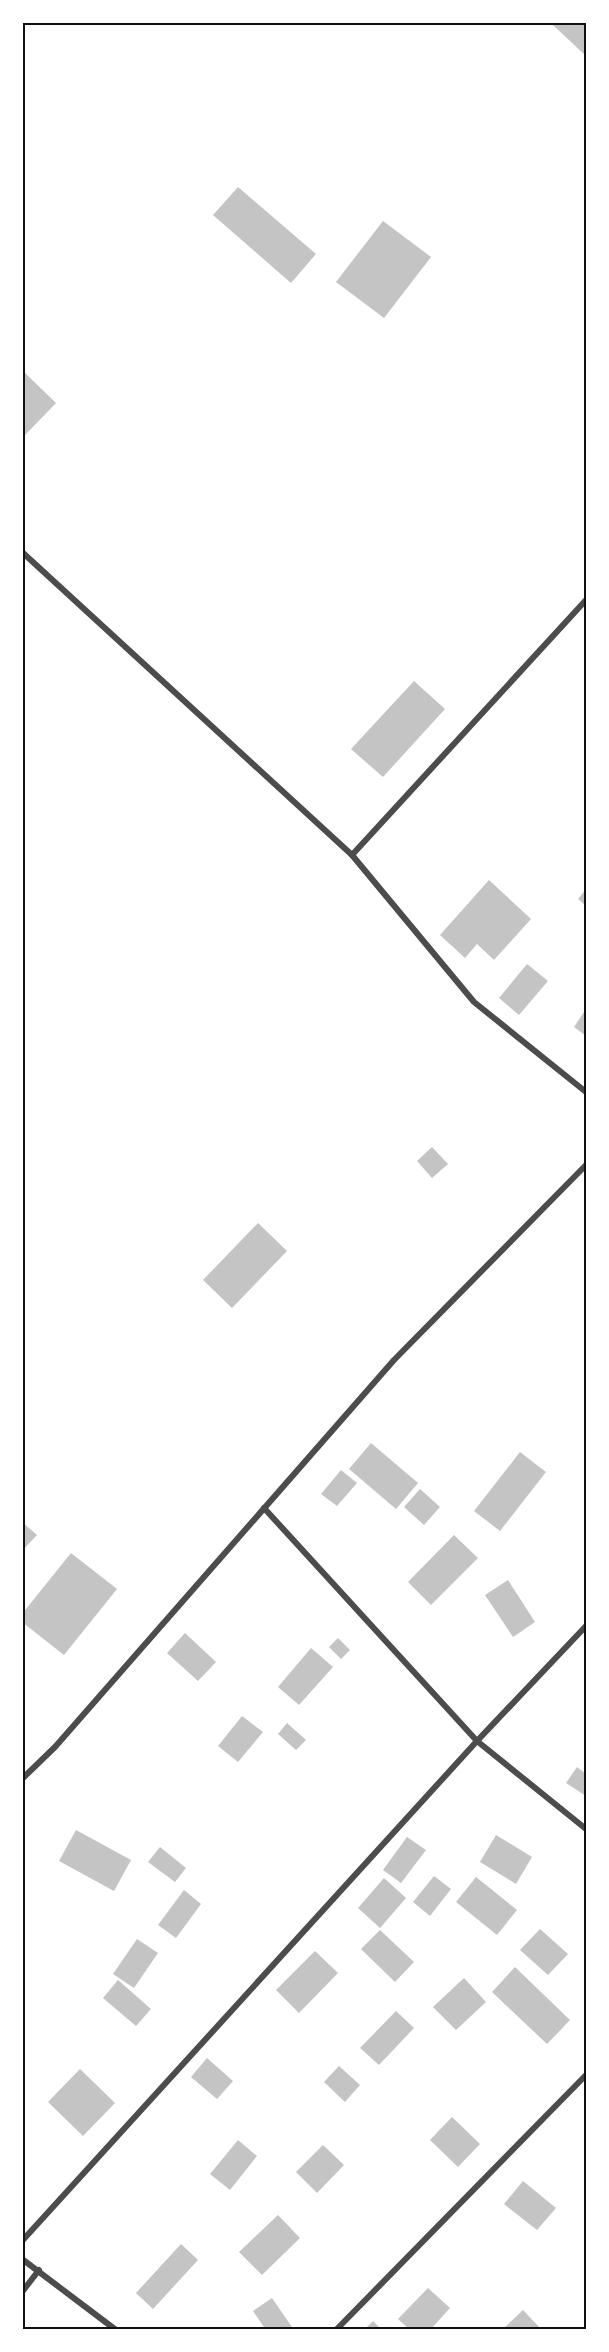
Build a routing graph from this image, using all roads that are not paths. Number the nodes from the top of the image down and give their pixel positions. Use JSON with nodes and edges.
{"nodes":[{"id":1,"x":22,"y":552,"type":"edge"},
{"id":2,"x":586,"y":600,"type":"edge"},
{"id":3,"x":352,"y":855,"type":"junction"},
{"id":4,"x":586,"y":1092,"type":"edge"},
{"id":5,"x":586,"y":1165,"type":"edge"},
{"id":6,"x":264,"y":1508,"type":"junction"},
{"id":7,"x":586,"y":1626,"type":"edge"},
{"id":8,"x":477,"y":1741,"type":"junction"},
{"id":9,"x":22,"y":1779,"type":"edge"},
{"id":10,"x":586,"y":1829,"type":"edge"},
{"id":11,"x":586,"y":2075,"type":"edge"},
{"id":12,"x":22,"y":2241,"type":"edge"},
{"id":13,"x":22,"y":2259,"type":"edge"},
{"id":14,"x":39,"y":2270,"type":"junction"},
{"id":15,"x":22,"y":2292,"type":"edge"},
{"id":16,"x":116,"y":2330,"type":"edge"},
{"id":17,"x":336,"y":2330,"type":"edge"}],
"edges":[{"from":1,"to":3,"type":"street"},
{"from":2,"to":3,"type":"street"},
{"from":3,"to":4,"type":"street"},
{"from":5,"to":6,"type":"street"},
{"from":6,"to":8,"type":"street"},
{"from":6,"to":9,"type":"street"},
{"from":7,"to":8,"type":"street"},
{"from":8,"to":10,"type":"street"},
{"from":8,"to":12,"type":"street"},
{"from":11,"to":17,"type":"street"},
{"from":13,"to":14,"type":"street"},
{"from":14,"to":15,"type":"street"},
{"from":14,"to":16,"type":"street"}]}
